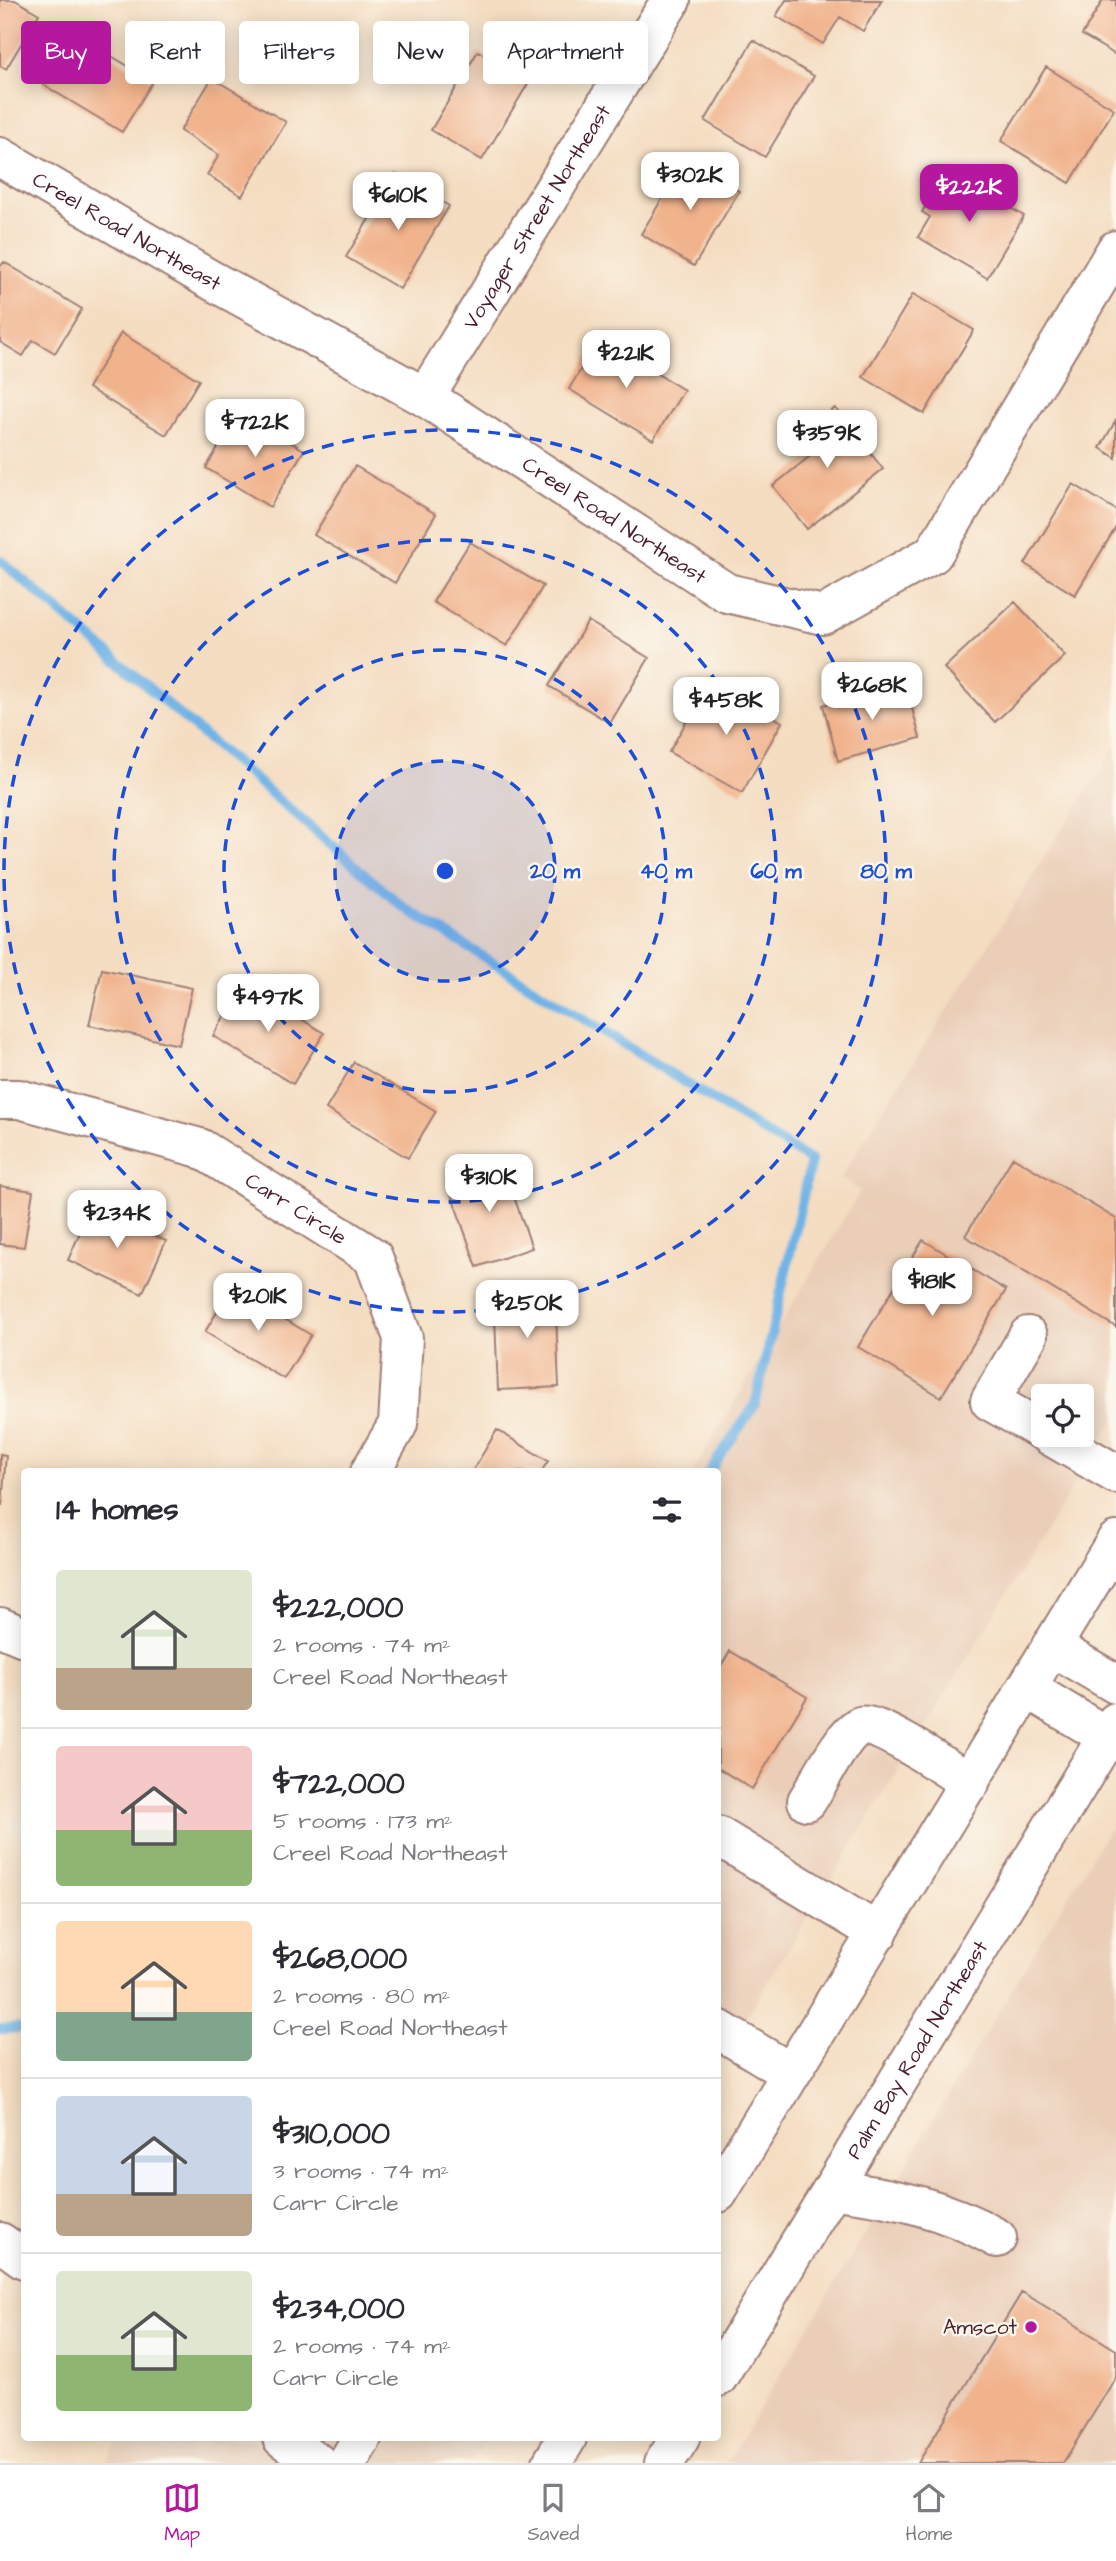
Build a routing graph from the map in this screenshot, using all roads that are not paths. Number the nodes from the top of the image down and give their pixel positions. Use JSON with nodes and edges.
{"nodes":[{"id":1,"x":671,"y":0,"type":"edge"},
{"id":2,"x":0,"y":157,"type":"edge"},
{"id":3,"x":1116,"y":250,"type":"edge"},
{"id":4,"x":425,"y":397,"type":"junction"},
{"id":5,"x":0,"y":1099,"type":"edge"},
{"id":6,"x":1028,"y":1336,"type":"dead end"},
{"id":7,"x":1031,"y":1424,"type":"edge"},
{"id":8,"x":1070,"y":1447,"type":"edge"},
{"id":9,"x":372,"y":1468,"type":"edge"},
{"id":10,"x":1116,"y":1474,"type":"edge"},
{"id":11,"x":1116,"y":1541,"type":"edge"},
{"id":12,"x":0,"y":1626,"type":"edge"},
{"id":13,"x":21,"y":1636,"type":"edge"},
{"id":14,"x":1051,"y":1646,"type":"junction"},
{"id":15,"x":1116,"y":1684,"type":"edge"},
{"id":16,"x":1028,"y":1689,"type":"junction"},
{"id":17,"x":1113,"y":1734,"type":"edge"},
{"id":18,"x":970,"y":1783,"type":"junction"},
{"id":19,"x":807,"y":1801,"type":"dead end"},
{"id":20,"x":721,"y":1838,"type":"edge"},
{"id":21,"x":878,"y":1933,"type":"junction"},
{"id":22,"x":721,"y":2031,"type":"edge"},
{"id":23,"x":791,"y":2073,"type":"junction"},
{"id":24,"x":721,"y":2188,"type":"edge"},
{"id":25,"x":834,"y":2190,"type":"junction"},
{"id":26,"x":997,"y":2238,"type":"dead end"},
{"id":27,"x":0,"y":2242,"type":"edge"},
{"id":28,"x":21,"y":2257,"type":"edge"},
{"id":29,"x":721,"y":2372,"type":"edge"},
{"id":30,"x":360,"y":2441,"type":"edge"},
{"id":31,"x":565,"y":2441,"type":"edge"},
{"id":32,"x":678,"y":2441,"type":"edge"},
{"id":33,"x":280,"y":2447,"type":"edge"},
{"id":34,"x":318,"y":2463,"type":"edge"},
{"id":35,"x":347,"y":2463,"type":"edge"},
{"id":36,"x":552,"y":2463,"type":"edge"},
{"id":37,"x":664,"y":2463,"type":"edge"}],
"edges":[{"from":1,"to":4,"type":"street","name":"Voyager Street Northeast"},
{"from":2,"to":4,"type":"street","name":"Creel Road Northeast"},
{"from":3,"to":4,"type":"street","name":"Creel Road Northeast"},
{"from":5,"to":9,"type":"street","name":"Carr Circle"},
{"from":6,"to":7,"type":"street"},
{"from":8,"to":10,"type":"street"},
{"from":11,"to":14,"type":"street"},
{"from":12,"to":13,"type":"street"},
{"from":14,"to":15,"type":"street"},
{"from":14,"to":16,"type":"street"},
{"from":16,"to":17,"type":"street"},
{"from":16,"to":18,"type":"street"},
{"from":17,"to":25,"type":"street","name":"Palm Bay Road Northeast"},
{"from":18,"to":19,"type":"street"},
{"from":18,"to":21,"type":"street"},
{"from":20,"to":21,"type":"street"},
{"from":21,"to":23,"type":"street"},
{"from":22,"to":23,"type":"street"},
{"from":23,"to":24,"type":"street"},
{"from":25,"to":26,"type":"street"},
{"from":25,"to":29,"type":"street","name":"Palm Bay Road Northeast"},
{"from":27,"to":28,"type":"street"},
{"from":30,"to":35,"type":"street"},
{"from":31,"to":36,"type":"street"},
{"from":32,"to":37,"type":"street"},
{"from":33,"to":34,"type":"street"}]}
